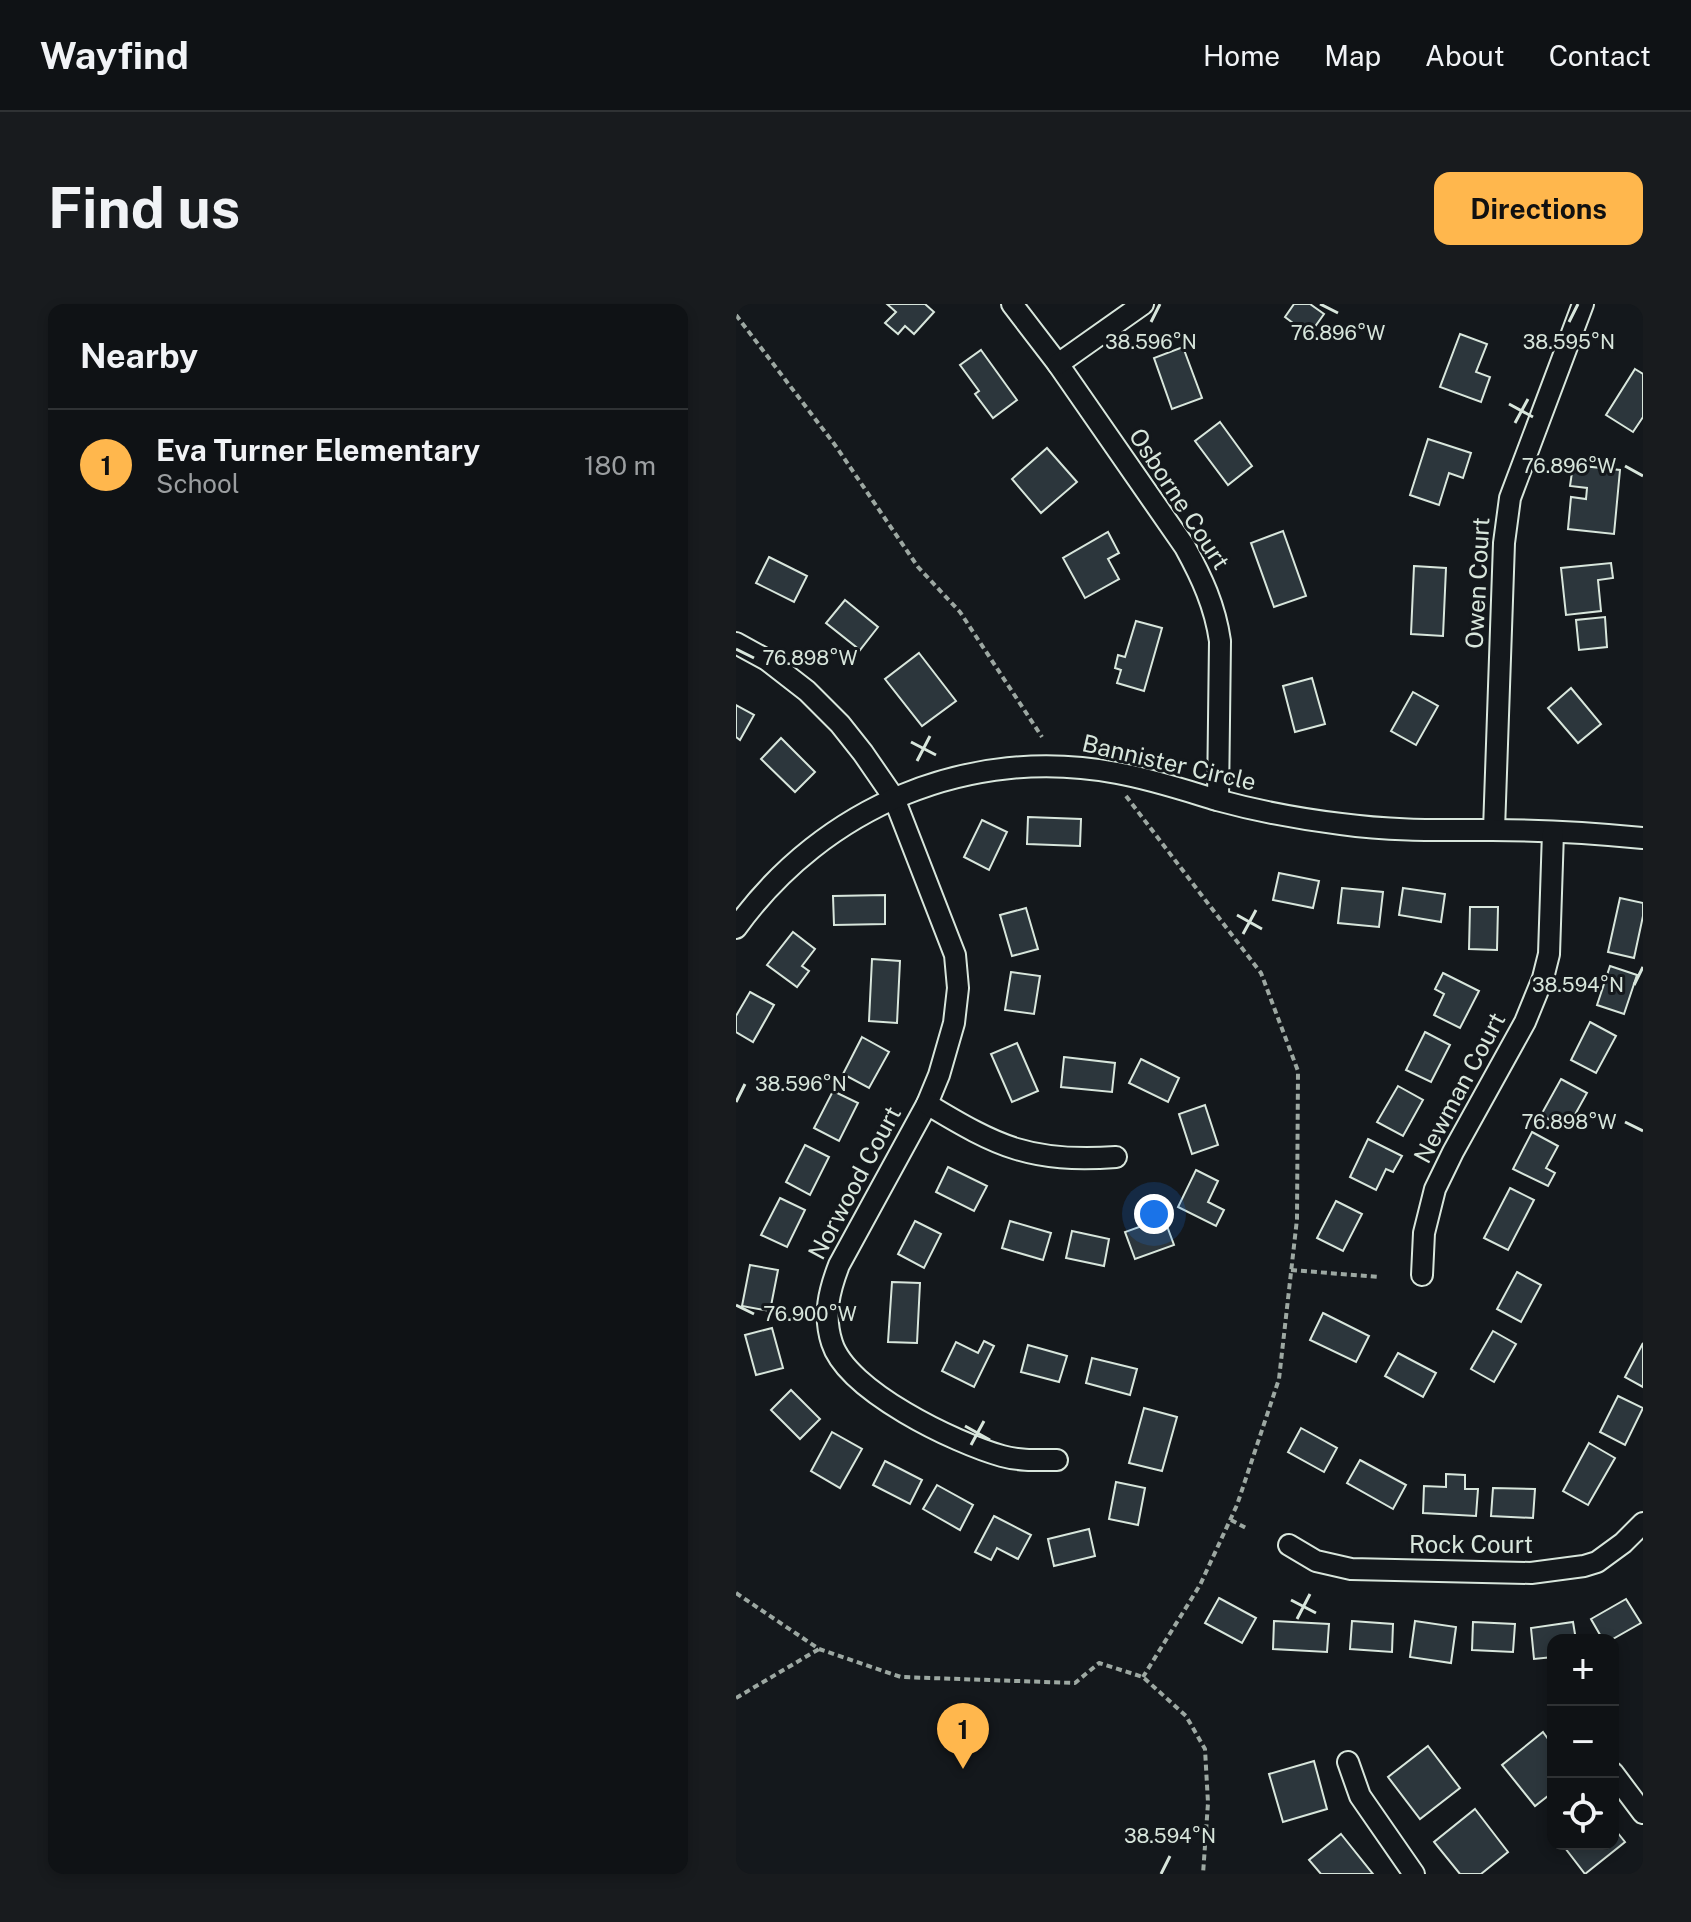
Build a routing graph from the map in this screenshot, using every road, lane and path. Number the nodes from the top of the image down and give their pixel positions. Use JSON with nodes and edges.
{"nodes":[{"id":1,"x":1012,"y":304,"type":"edge"},
{"id":2,"x":1143,"y":304,"type":"edge"},
{"id":3,"x":1583,"y":304,"type":"edge"},
{"id":4,"x":736,"y":315,"type":"edge"},
{"id":5,"x":1058,"y":364,"type":"junction"},
{"id":6,"x":736,"y":643,"type":"edge"},
{"id":7,"x":1042,"y":737,"type":"dead end"},
{"id":8,"x":1125,"y":795,"type":"dead end"},
{"id":9,"x":894,"y":798,"type":"junction"},
{"id":10,"x":1218,"y":800,"type":"junction"},
{"id":11,"x":1494,"y":830,"type":"junction"},
{"id":12,"x":1553,"y":832,"type":"junction"},
{"id":13,"x":1643,"y":838,"type":"edge"},
{"id":14,"x":736,"y":928,"type":"edge"},
{"id":15,"x":927,"y":1104,"type":"junction"},
{"id":16,"x":1116,"y":1157,"type":"dead end"},
{"id":17,"x":1291,"y":1270,"type":"junction"},
{"id":18,"x":1422,"y":1275,"type":"dead end"},
{"id":19,"x":1379,"y":1277,"type":"dead end"},
{"id":20,"x":1057,"y":1460,"type":"dead end"},
{"id":21,"x":1230,"y":1520,"type":"junction"},
{"id":22,"x":1643,"y":1523,"type":"edge"},
{"id":23,"x":1246,"y":1528,"type":"dead end"},
{"id":24,"x":1289,"y":1545,"type":"dead end"},
{"id":25,"x":736,"y":1593,"type":"edge"},
{"id":26,"x":819,"y":1649,"type":"junction"},
{"id":27,"x":1143,"y":1677,"type":"junction"},
{"id":28,"x":736,"y":1698,"type":"edge"},
{"id":29,"x":1348,"y":1762,"type":"dead end"},
{"id":30,"x":1617,"y":1778,"type":"edge"},
{"id":31,"x":1643,"y":1813,"type":"edge"},
{"id":32,"x":1203,"y":1874,"type":"edge"},
{"id":33,"x":1414,"y":1874,"type":"edge"}],
"edges":[{"from":1,"to":5,"type":"street","name":"Osborne Court"},
{"from":2,"to":5,"type":"street"},
{"from":3,"to":11,"type":"street","name":"Owen Court"},
{"from":4,"to":7,"type":"path"},
{"from":5,"to":10,"type":"street","name":"Osborne Court"},
{"from":6,"to":9,"type":"street","name":"Norwood Court"},
{"from":8,"to":17,"type":"path"},
{"from":9,"to":10,"type":"street","name":"Bannister Circle"},
{"from":9,"to":14,"type":"street","name":"Bannister Circle"},
{"from":9,"to":15,"type":"street","name":"Norwood Court"},
{"from":10,"to":11,"type":"street","name":"Bannister Circle"},
{"from":11,"to":12,"type":"street","name":"Bannister Circle"},
{"from":12,"to":13,"type":"street","name":"Bannister Circle"},
{"from":12,"to":18,"type":"street","name":"Newman Court"},
{"from":15,"to":16,"type":"street"},
{"from":15,"to":20,"type":"street","name":"Norwood Court"},
{"from":17,"to":19,"type":"path"},
{"from":17,"to":21,"type":"path"},
{"from":21,"to":23,"type":"path"},
{"from":21,"to":27,"type":"path"},
{"from":22,"to":24,"type":"street","name":"Rock Court"},
{"from":25,"to":26,"type":"path"},
{"from":26,"to":27,"type":"path"},
{"from":26,"to":28,"type":"path"},
{"from":27,"to":32,"type":"path"},
{"from":29,"to":33,"type":"street"},
{"from":30,"to":31,"type":"street"}]}
